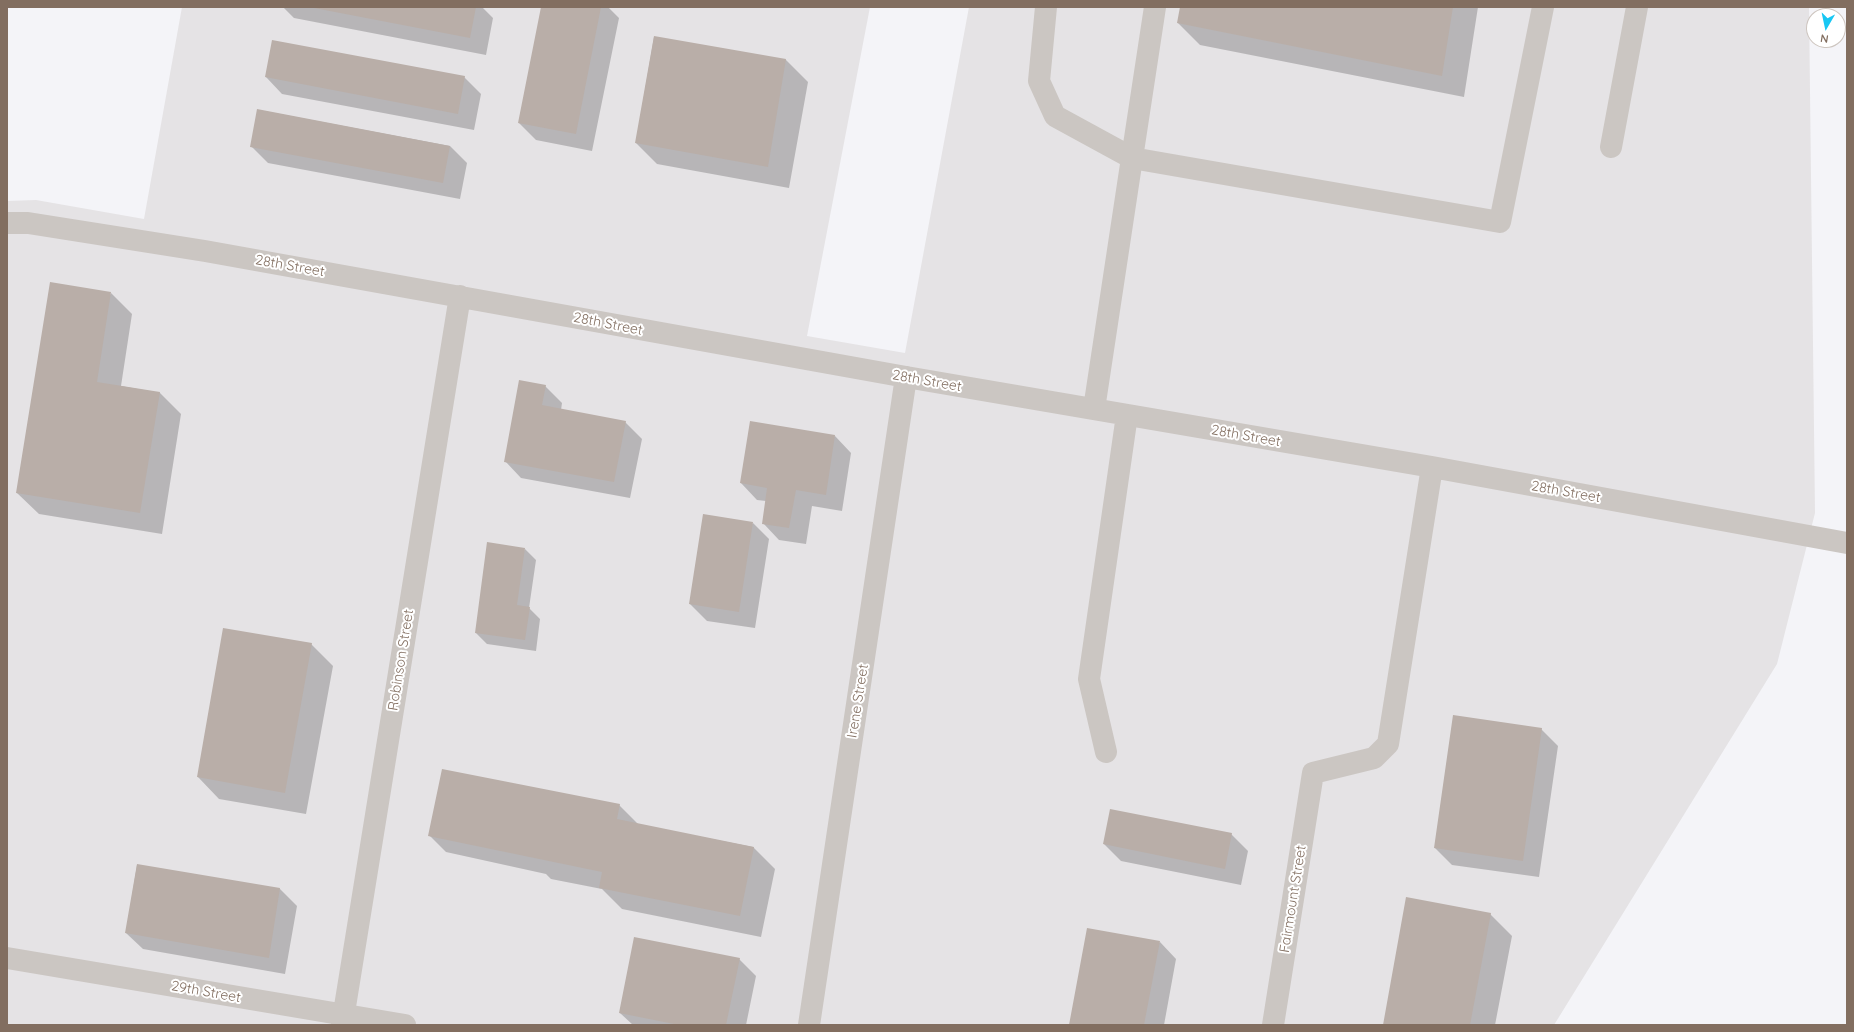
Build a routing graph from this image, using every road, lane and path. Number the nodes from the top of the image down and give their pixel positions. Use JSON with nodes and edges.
{"nodes":[{"id":1,"x":1046,"y":7,"type":"edge"},
{"id":2,"x":1155,"y":7,"type":"edge"},
{"id":3,"x":1542,"y":7,"type":"edge"},
{"id":4,"x":1637,"y":7,"type":"edge"},
{"id":5,"x":1611,"y":147,"type":"dead end"},
{"id":6,"x":1132,"y":158,"type":"junction"},
{"id":7,"x":7,"y":223,"type":"edge"},
{"id":8,"x":460,"y":296,"type":"junction"},
{"id":9,"x":906,"y":377,"type":"junction"},
{"id":10,"x":1094,"y":409,"type":"junction"},
{"id":11,"x":1128,"y":415,"type":"junction"},
{"id":12,"x":1432,"y":467,"type":"junction"},
{"id":13,"x":1847,"y":543,"type":"edge"},
{"id":14,"x":1106,"y":752,"type":"dead end"},
{"id":15,"x":7,"y":958,"type":"edge"},
{"id":16,"x":342,"y":1020,"type":"edge"},
{"id":17,"x":405,"y":1025,"type":"edge"},
{"id":18,"x":809,"y":1025,"type":"edge"},
{"id":19,"x":1273,"y":1025,"type":"edge"}],
"edges":[{"from":1,"to":6,"type":"street"},
{"from":2,"to":6,"type":"street"},
{"from":3,"to":6,"type":"street"},
{"from":4,"to":5,"type":"street"},
{"from":6,"to":10,"type":"street"},
{"from":7,"to":8,"type":"street","name":"28th Street"},
{"from":8,"to":9,"type":"street","name":"28th Street"},
{"from":8,"to":16,"type":"street","name":"Robinson Street"},
{"from":9,"to":10,"type":"street","name":"28th Street"},
{"from":9,"to":18,"type":"street","name":"Irene Street"},
{"from":10,"to":11,"type":"street","name":"28th Street"},
{"from":11,"to":12,"type":"street","name":"28th Street"},
{"from":11,"to":14,"type":"street"},
{"from":12,"to":13,"type":"street","name":"28th Street"},
{"from":12,"to":19,"type":"street","name":"Fairmount Street"},
{"from":15,"to":16,"type":"street","name":"29th Street"},
{"from":16,"to":17,"type":"street","name":"29th Street"}]}
